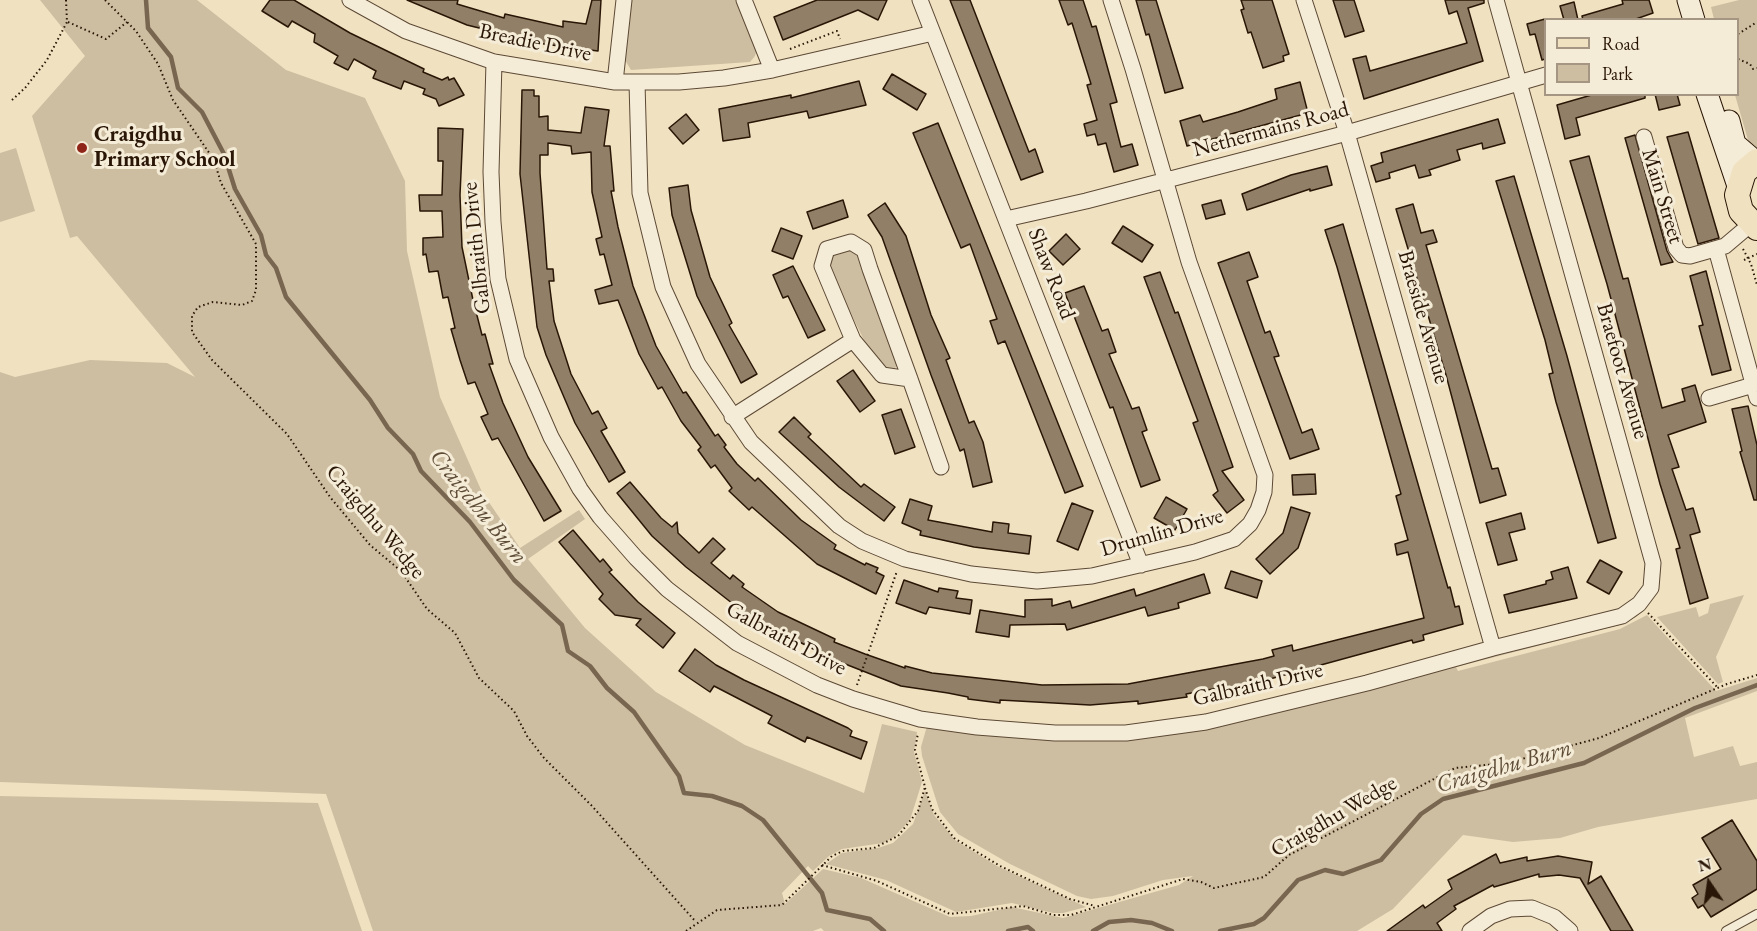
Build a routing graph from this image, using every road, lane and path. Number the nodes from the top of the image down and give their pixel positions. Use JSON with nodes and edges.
{"nodes":[{"id":1,"x":66,"y":0,"type":"edge"},
{"id":2,"x":105,"y":0,"type":"edge"},
{"id":3,"x":350,"y":0,"type":"edge"},
{"id":4,"x":624,"y":0,"type":"edge"},
{"id":5,"x":744,"y":0,"type":"edge"},
{"id":6,"x":920,"y":0,"type":"edge"},
{"id":7,"x":1111,"y":0,"type":"edge"},
{"id":8,"x":1304,"y":0,"type":"edge"},
{"id":9,"x":1496,"y":0,"type":"edge"},
{"id":10,"x":1688,"y":0,"type":"edge"},
{"id":11,"x":1693,"y":18,"type":"edge"},
{"id":12,"x":67,"y":22,"type":"junction"},
{"id":13,"x":127,"y":22,"type":"junction"},
{"id":14,"x":1757,"y":22,"type":"edge"},
{"id":15,"x":933,"y":33,"type":"junction"},
{"id":16,"x":1739,"y":33,"type":"edge"},
{"id":17,"x":842,"y":44,"type":"dead end"},
{"id":18,"x":792,"y":55,"type":"dead end"},
{"id":19,"x":1739,"y":60,"type":"edge"},
{"id":20,"x":494,"y":62,"type":"junction"},
{"id":21,"x":1757,"y":68,"type":"edge"},
{"id":22,"x":772,"y":70,"type":"junction"},
{"id":23,"x":1544,"y":75,"type":"edge"},
{"id":24,"x":615,"y":82,"type":"junction"},
{"id":25,"x":638,"y":83,"type":"junction"},
{"id":26,"x":1518,"y":83,"type":"junction"},
{"id":27,"x":1708,"y":96,"type":"edge"},
{"id":28,"x":1723,"y":96,"type":"edge"},
{"id":29,"x":12,"y":100,"type":"dead end"},
{"id":30,"x":1347,"y":133,"type":"junction"},
{"id":31,"x":1644,"y":137,"type":"dead end"},
{"id":32,"x":1757,"y":162,"type":"edge"},
{"id":33,"x":1165,"y":181,"type":"junction"},
{"id":34,"x":1738,"y":186,"type":"junction"},
{"id":35,"x":1006,"y":219,"type":"junction"},
{"id":36,"x":1749,"y":232,"type":"edge"},
{"id":37,"x":1716,"y":249,"type":"junction"},
{"id":38,"x":1757,"y":254,"type":"edge"},
{"id":39,"x":1746,"y":259,"type":"junction"},
{"id":40,"x":1757,"y":285,"type":"edge"},
{"id":41,"x":853,"y":340,"type":"junction"},
{"id":42,"x":910,"y":379,"type":"junction"},
{"id":43,"x":1755,"y":392,"type":"edge"},
{"id":44,"x":1709,"y":398,"type":"dead end"},
{"id":45,"x":732,"y":417,"type":"junction"},
{"id":46,"x":941,"y":467,"type":"dead end"},
{"id":47,"x":1141,"y":564,"type":"junction"},
{"id":48,"x":899,"y":567,"type":"dead end"},
{"id":49,"x":1654,"y":619,"type":"dead end"},
{"id":50,"x":1493,"y":648,"type":"junction"},
{"id":51,"x":1757,"y":675,"type":"edge"},
{"id":52,"x":860,"y":678,"type":"dead end"},
{"id":53,"x":1718,"y":688,"type":"junction"},
{"id":54,"x":920,"y":718,"type":"junction"},
{"id":55,"x":925,"y":787,"type":"junction"},
{"id":56,"x":822,"y":865,"type":"junction"},
{"id":57,"x":1095,"y":906,"type":"junction"},
{"id":58,"x":1757,"y":914,"type":"edge"},
{"id":59,"x":696,"y":922,"type":"junction"},
{"id":60,"x":686,"y":931,"type":"edge"},
{"id":61,"x":1470,"y":931,"type":"edge"},
{"id":62,"x":1569,"y":931,"type":"edge"},
{"id":63,"x":1726,"y":931,"type":"edge"}],
"edges":[{"from":1,"to":12,"type":"path"},
{"from":2,"to":13,"type":"path","name":"Craigdhu Wedge"},
{"from":3,"to":20,"type":"street","name":"Breadie Drive"},
{"from":4,"to":24,"type":"street","name":"Breadie Drive"},
{"from":5,"to":22,"type":"street"},
{"from":6,"to":15,"type":"street","name":"Shaw Road"},
{"from":7,"to":33,"type":"street","name":"Drumlin Drive"},
{"from":8,"to":30,"type":"street","name":"Braeside Avenue"},
{"from":9,"to":26,"type":"street","name":"Braefoot Avenue"},
{"from":10,"to":11,"type":"main road"},
{"from":12,"to":13,"type":"path"},
{"from":12,"to":29,"type":"path"},
{"from":13,"to":59,"type":"path","name":"Craigdhu Wedge"},
{"from":14,"to":16,"type":"path"},
{"from":15,"to":22,"type":"street","name":"Breadie Drive"},
{"from":15,"to":35,"type":"street","name":"Shaw Road"},
{"from":17,"to":18,"type":"path"},
{"from":19,"to":21,"type":"path"},
{"from":20,"to":24,"type":"street","name":"Breadie Drive"},
{"from":20,"to":54,"type":"street","name":"Galbraith Drive"},
{"from":22,"to":25,"type":"street","name":"Breadie Drive"},
{"from":23,"to":26,"type":"street","name":"Nethermains Road"},
{"from":24,"to":25,"type":"street","name":"Breadie Drive"},
{"from":25,"to":45,"type":"street","name":"Drumlin Drive"},
{"from":26,"to":30,"type":"street","name":"Nethermains Road"},
{"from":26,"to":50,"type":"street","name":"Braefoot Avenue"},
{"from":27,"to":34,"type":"main road"},
{"from":28,"to":32,"type":"main road"},
{"from":30,"to":33,"type":"street","name":"Nethermains Road"},
{"from":30,"to":50,"type":"street","name":"Braeside Avenue"},
{"from":31,"to":37,"type":"street","name":"Main Street"},
{"from":32,"to":34,"type":"main road"},
{"from":33,"to":35,"type":"street","name":"Nethermains Road"},
{"from":33,"to":47,"type":"street","name":"Drumlin Drive"},
{"from":34,"to":36,"type":"main road"},
{"from":35,"to":47,"type":"street","name":"Shaw Road"},
{"from":36,"to":37,"type":"street","name":"Main Street"},
{"from":36,"to":39,"type":"path"},
{"from":37,"to":43,"type":"street","name":"Main Street"},
{"from":38,"to":39,"type":"path"},
{"from":39,"to":40,"type":"path"},
{"from":41,"to":42,"type":"street"},
{"from":41,"to":42,"type":"street"},
{"from":41,"to":45,"type":"street"},
{"from":42,"to":46,"type":"street"},
{"from":43,"to":44,"type":"street","name":"Main Street"},
{"from":45,"to":47,"type":"street","name":"Drumlin Drive"},
{"from":48,"to":52,"type":"path"},
{"from":49,"to":53,"type":"path"},
{"from":50,"to":54,"type":"street","name":"Galbraith Drive"},
{"from":51,"to":53,"type":"path","name":"Craigdhu Wedge"},
{"from":53,"to":57,"type":"path","name":"Craigdhu Wedge"},
{"from":54,"to":55,"type":"path","name":"Craigdhu Wedge"},
{"from":55,"to":56,"type":"path"},
{"from":55,"to":57,"type":"path","name":"Craigdhu Wedge"},
{"from":56,"to":57,"type":"path","name":"Craigdhu Wedge"},
{"from":56,"to":59,"type":"path"},
{"from":58,"to":63,"type":"lane"},
{"from":59,"to":60,"type":"path"},
{"from":61,"to":62,"type":"street"}]}
